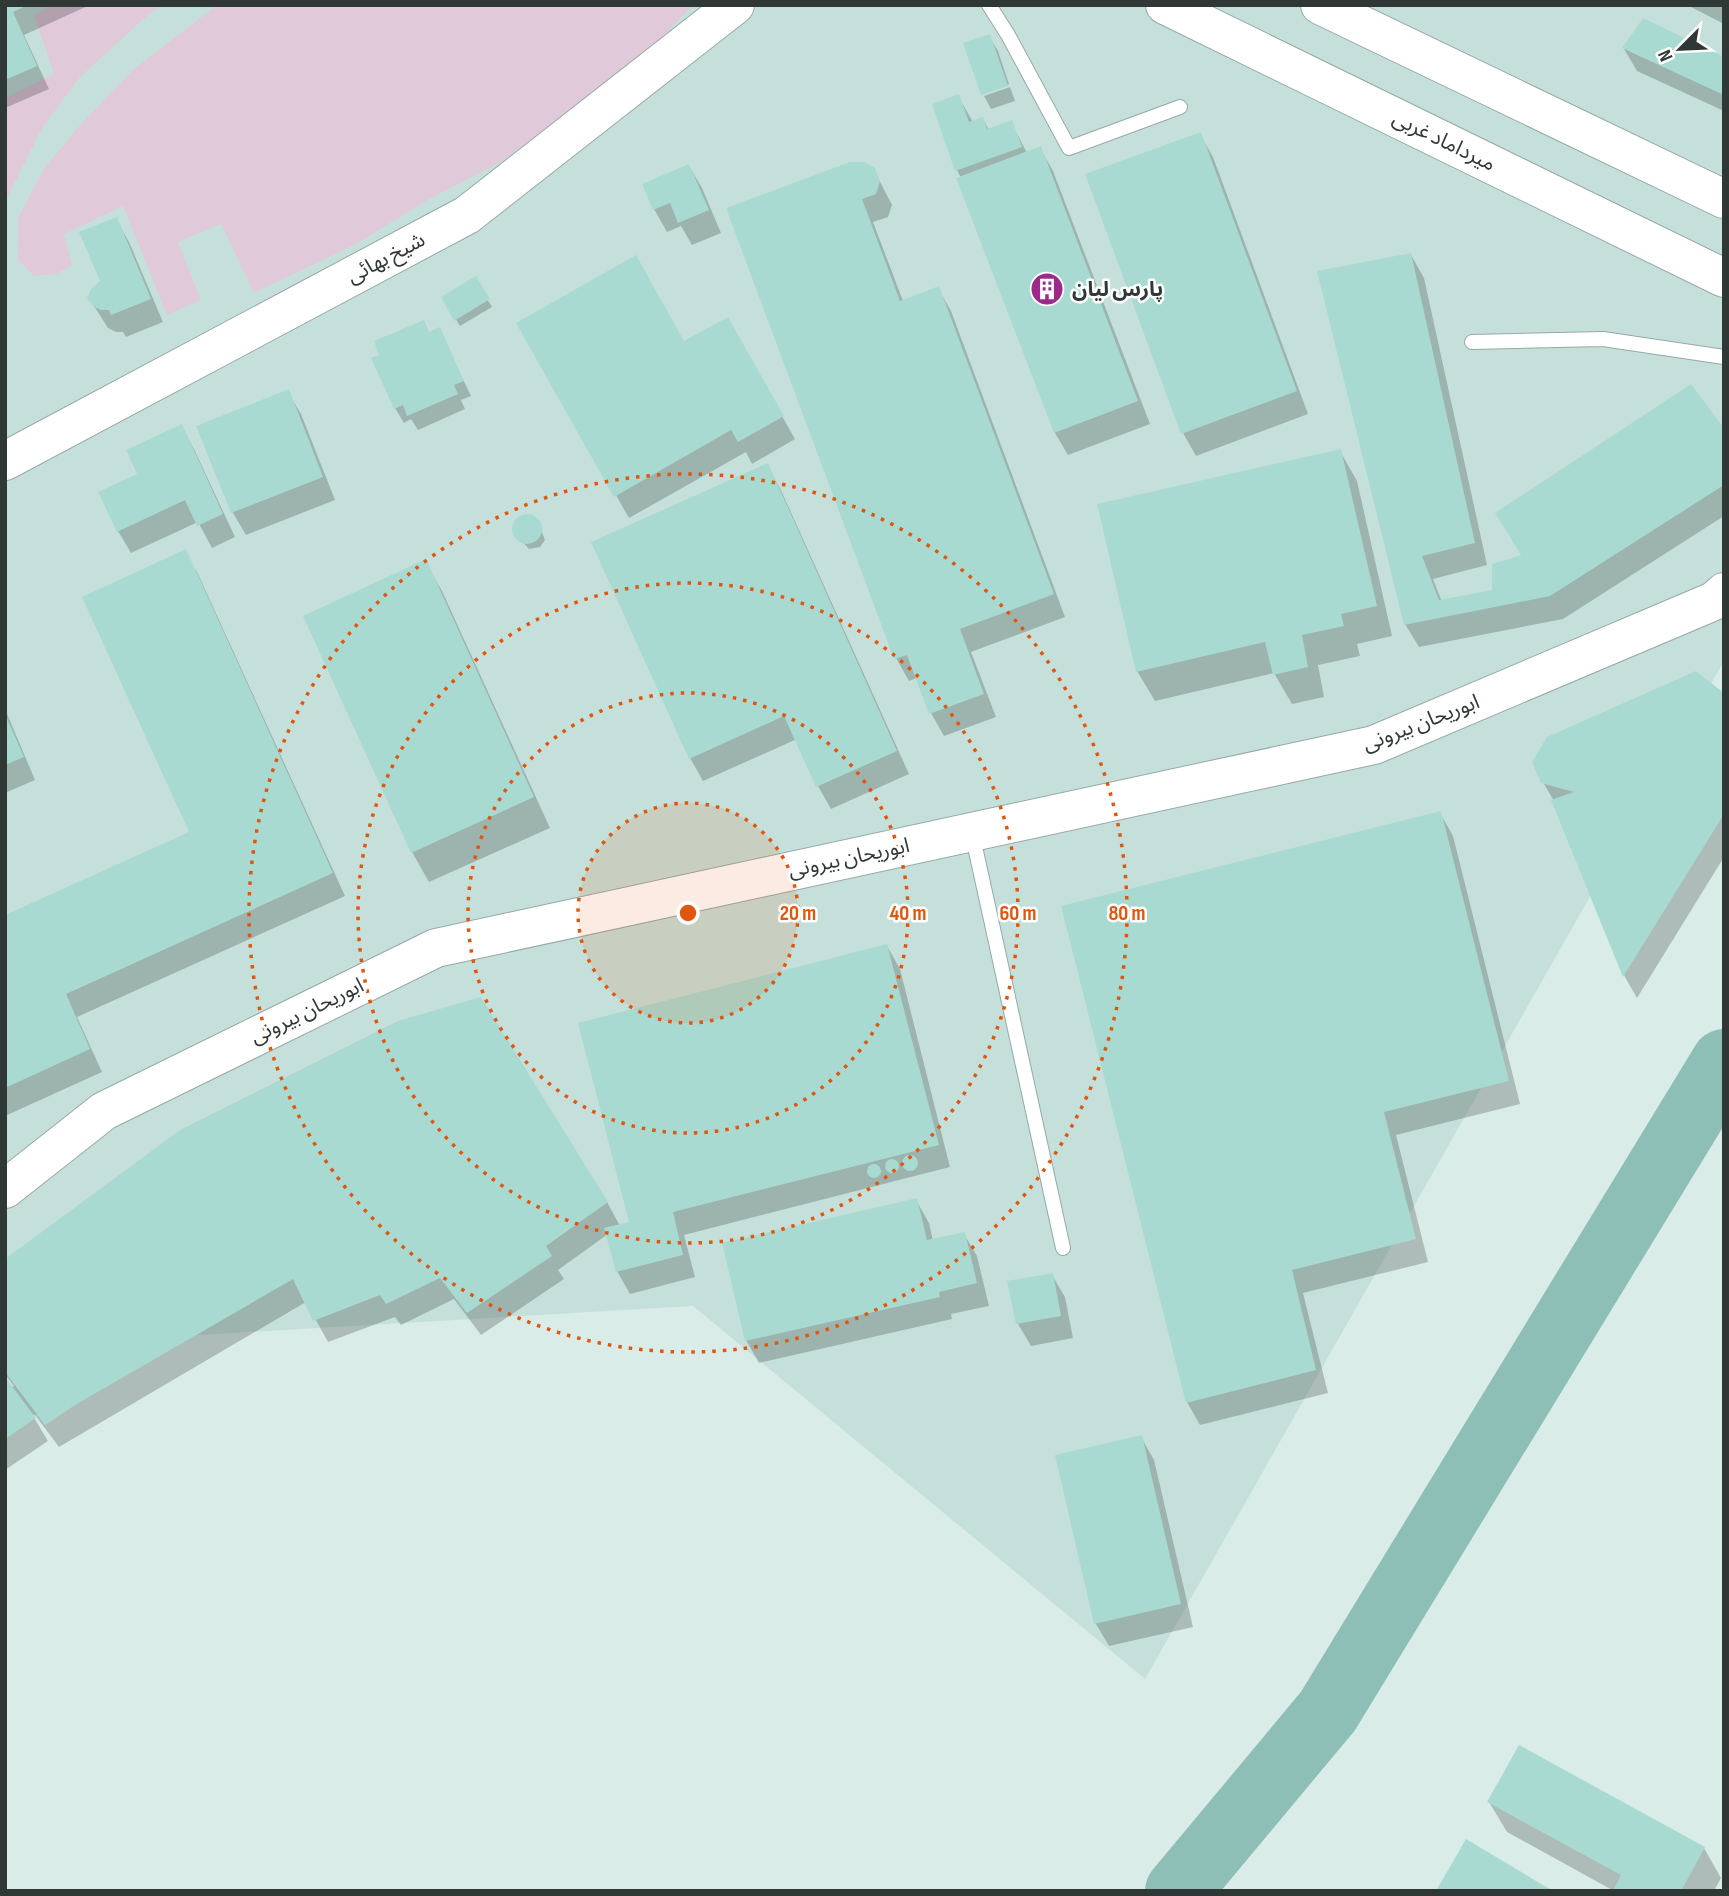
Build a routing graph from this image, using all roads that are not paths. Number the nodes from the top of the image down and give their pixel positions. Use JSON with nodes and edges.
{"nodes":[{"id":1,"x":735,"y":5,"type":"edge"},
{"id":2,"x":989,"y":5,"type":"edge"},
{"id":3,"x":1165,"y":5,"type":"edge"},
{"id":4,"x":1320,"y":5,"type":"edge"},
{"id":5,"x":1180,"y":107,"type":"dead end"},
{"id":6,"x":1724,"y":199,"type":"edge"},
{"id":7,"x":1724,"y":278,"type":"edge"},
{"id":8,"x":1472,"y":342,"type":"dead end"},
{"id":9,"x":1724,"y":357,"type":"edge"},
{"id":10,"x":5,"y":461,"type":"edge"},
{"id":11,"x":1724,"y":592,"type":"edge"},
{"id":12,"x":971,"y":831,"type":"junction"},
{"id":13,"x":5,"y":1189,"type":"edge"},
{"id":14,"x":1063,"y":1248,"type":"dead end"}],
"edges":[{"from":1,"to":10,"type":"street","name":"شیخ بهائی"},
{"from":2,"to":5,"type":"lane"},
{"from":3,"to":7,"type":"street","name":"میرداماد غربی"},
{"from":4,"to":6,"type":"street"},
{"from":8,"to":9,"type":"lane"},
{"from":11,"to":12,"type":"street","name":"ابوریحان بیرونی"},
{"from":12,"to":13,"type":"street","name":"ابوریحان بیرونی"},
{"from":12,"to":14,"type":"lane"}]}
